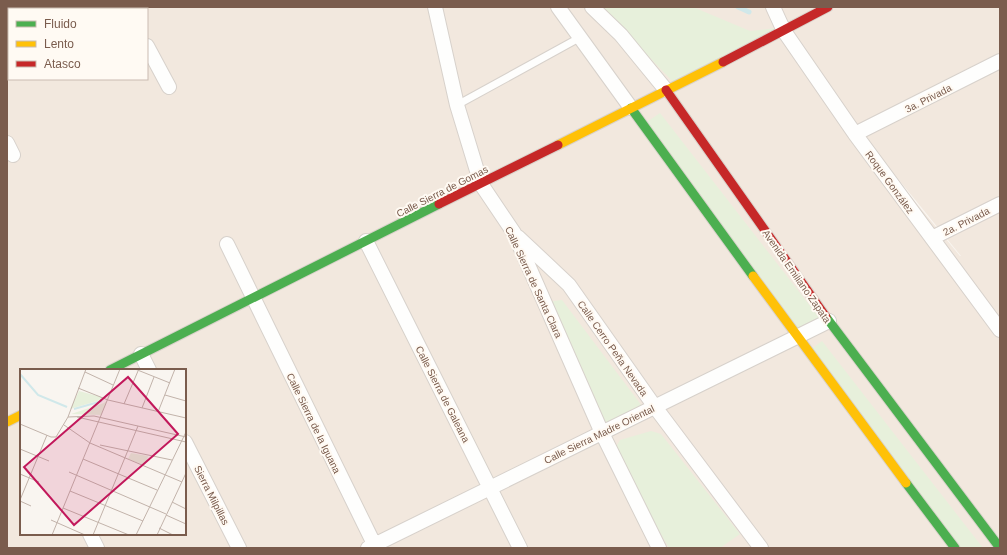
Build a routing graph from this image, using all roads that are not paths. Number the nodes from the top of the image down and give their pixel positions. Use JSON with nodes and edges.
{"nodes":[{"id":1,"x":435,"y":7,"type":"edge"},
{"id":2,"x":558,"y":7,"type":"edge"},
{"id":3,"x":592,"y":7,"type":"edge"},
{"id":4,"x":773,"y":7,"type":"edge"},
{"id":5,"x":828,"y":7,"type":"edge"},
{"id":6,"x":784,"y":31,"type":"junction"},
{"id":7,"x":579,"y":38,"type":"junction"},
{"id":8,"x":148,"y":48,"type":"edge"},
{"id":9,"x":1000,"y":61,"type":"edge"},
{"id":10,"x":169,"y":87,"type":"dead end"},
{"id":11,"x":666,"y":90,"type":"junction"},
{"id":12,"x":457,"y":104,"type":"junction"},
{"id":13,"x":630,"y":108,"type":"junction"},
{"id":14,"x":855,"y":134,"type":"junction"},
{"id":15,"x":481,"y":184,"type":"junction"},
{"id":16,"x":1000,"y":204,"type":"edge"},
{"id":17,"x":514,"y":233,"type":"junction"},
{"id":18,"x":932,"y":238,"type":"junction"},
{"id":19,"x":366,"y":241,"type":"junction"},
{"id":20,"x":227,"y":244,"type":"dead end"},
{"id":21,"x":253,"y":298,"type":"junction"},
{"id":22,"x":830,"y":321,"type":"junction"},
{"id":23,"x":1000,"y":330,"type":"edge"},
{"id":24,"x":797,"y":337,"type":"junction"},
{"id":25,"x":141,"y":354,"type":"junction"},
{"id":26,"x":112,"y":369,"type":"edge"},
{"id":27,"x":148,"y":369,"type":"edge"},
{"id":28,"x":655,"y":407,"type":"junction"},
{"id":29,"x":20,"y":416,"type":"edge"},
{"id":30,"x":7,"y":422,"type":"edge"},
{"id":31,"x":602,"y":433,"type":"junction"},
{"id":32,"x":186,"y":444,"type":"edge"},
{"id":33,"x":490,"y":488,"type":"junction"},
{"id":34,"x":90,"y":535,"type":"edge"},
{"id":35,"x":373,"y":547,"type":"edge"},
{"id":36,"x":97,"y":548,"type":"edge"},
{"id":37,"x":239,"y":548,"type":"edge"},
{"id":38,"x":520,"y":548,"type":"edge"},
{"id":39,"x":659,"y":548,"type":"edge"},
{"id":40,"x":761,"y":548,"type":"edge"},
{"id":41,"x":955,"y":548,"type":"edge"},
{"id":42,"x":1000,"y":548,"type":"edge"}],
"edges":[{"from":1,"to":12,"type":"street","name":"Calle Sierra de Santa Clara"},
{"from":2,"to":7,"type":"street"},
{"from":3,"to":11,"type":"street","name":"Avenida Emiliano Zapata"},
{"from":4,"to":6,"type":"street","name":"Roque González"},
{"from":5,"to":6,"type":"street","name":"Calle Sierra de Gomas"},
{"from":6,"to":11,"type":"street","name":"Calle Sierra de Gomas"},
{"from":6,"to":14,"type":"street","name":"Roque González"},
{"from":7,"to":12,"type":"lane"},
{"from":7,"to":13,"type":"street"},
{"from":8,"to":10,"type":"street"},
{"from":9,"to":14,"type":"street","name":"3a. Privada"},
{"from":11,"to":13,"type":"street","name":"Calle Sierra de Gomas"},
{"from":11,"to":22,"type":"street","name":"Avenida Emiliano Zapata"},
{"from":12,"to":15,"type":"street","name":"Calle Sierra de Santa Clara"},
{"from":13,"to":15,"type":"street","name":"Calle Sierra de Gomas"},
{"from":13,"to":24,"type":"street"},
{"from":14,"to":18,"type":"street","name":"Roque González"},
{"from":15,"to":17,"type":"street","name":"Calle Sierra de Santa Clara"},
{"from":15,"to":19,"type":"street","name":"Calle Sierra de Gomas"},
{"from":16,"to":18,"type":"street","name":"2a. Privada"},
{"from":17,"to":28,"type":"street","name":"Calle Cerro Peña Nevada"},
{"from":17,"to":31,"type":"street","name":"Calle Sierra de Santa Clara"},
{"from":18,"to":23,"type":"street","name":"Roque González"},
{"from":19,"to":21,"type":"street","name":"Calle Sierra de Gomas"},
{"from":19,"to":33,"type":"street","name":"Calle Sierra de Galeana"},
{"from":20,"to":21,"type":"street","name":"Calle Sierra de la Iguana"},
{"from":21,"to":25,"type":"street","name":"Calle Sierra de Gomas"},
{"from":21,"to":35,"type":"street","name":"Calle Sierra de la Iguana"},
{"from":22,"to":24,"type":"street","name":"Calle Sierra Madre Oriental"},
{"from":22,"to":42,"type":"street","name":"Avenida Emiliano Zapata"},
{"from":24,"to":28,"type":"street","name":"Calle Sierra Madre Oriental"},
{"from":24,"to":41,"type":"street"},
{"from":25,"to":26,"type":"street","name":"Calle Sierra de Gomas"},
{"from":25,"to":27,"type":"street"},
{"from":28,"to":31,"type":"street","name":"Calle Sierra Madre Oriental"},
{"from":28,"to":40,"type":"street","name":"Calle Cerro Peña Nevada"},
{"from":29,"to":30,"type":"street"},
{"from":31,"to":33,"type":"street","name":"Calle Sierra Madre Oriental"},
{"from":31,"to":39,"type":"street","name":"Calle Sierra de Santa Clara"},
{"from":32,"to":37,"type":"street","name":"Sierra Milpillas"},
{"from":33,"to":35,"type":"street","name":"Calle Sierra Madre Oriental"},
{"from":33,"to":38,"type":"street","name":"Calle Sierra de Galeana"},
{"from":34,"to":36,"type":"street"}]}
